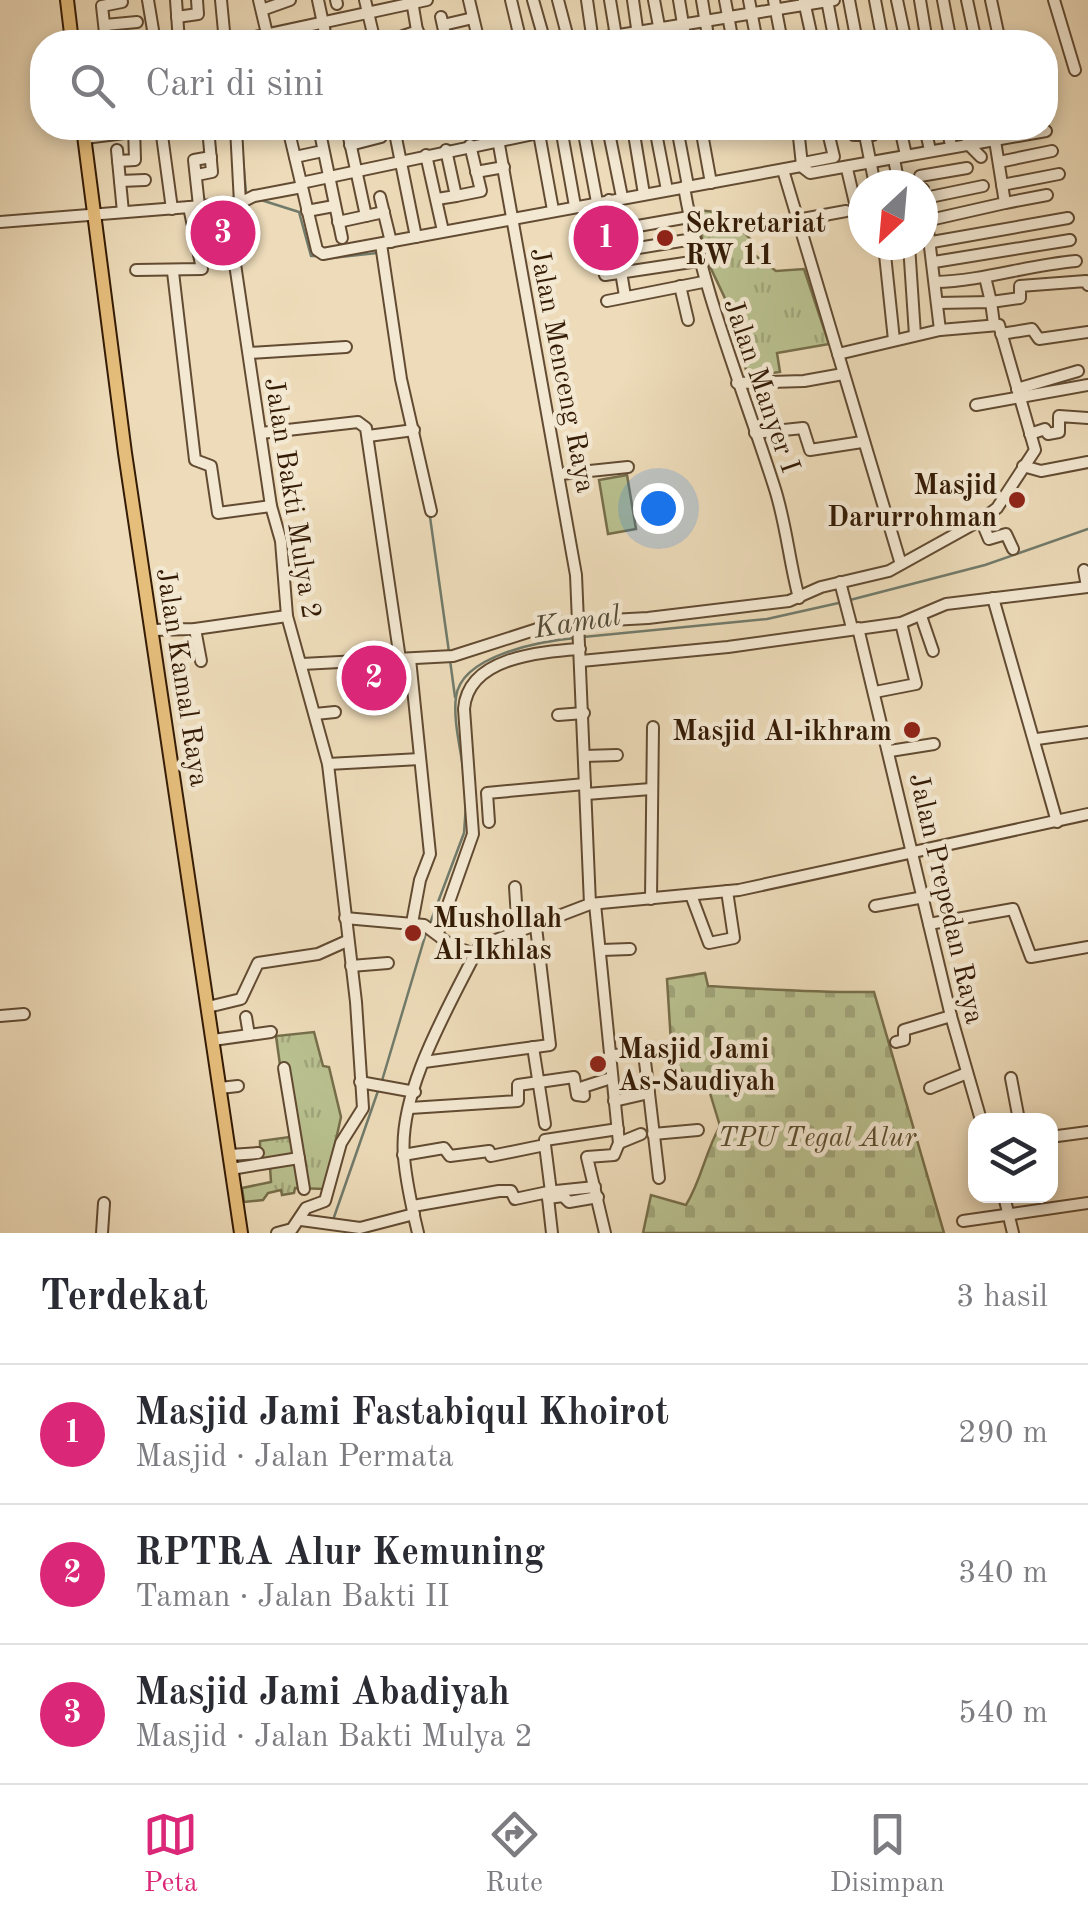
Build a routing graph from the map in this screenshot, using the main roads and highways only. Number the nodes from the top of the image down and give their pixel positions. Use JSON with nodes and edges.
{"nodes":[{"id":1,"x":67,"y":0,"type":"edge"},
{"id":2,"x":71,"y":30,"type":"edge"},
{"id":3,"x":85,"y":140,"type":"edge"},
{"id":4,"x":241,"y":1233,"type":"edge"}],
"edges":[{"from":1,"to":2,"type":"main road"},
{"from":3,"to":4,"type":"main road","name":"Jalan Kamal Raya"}]}
